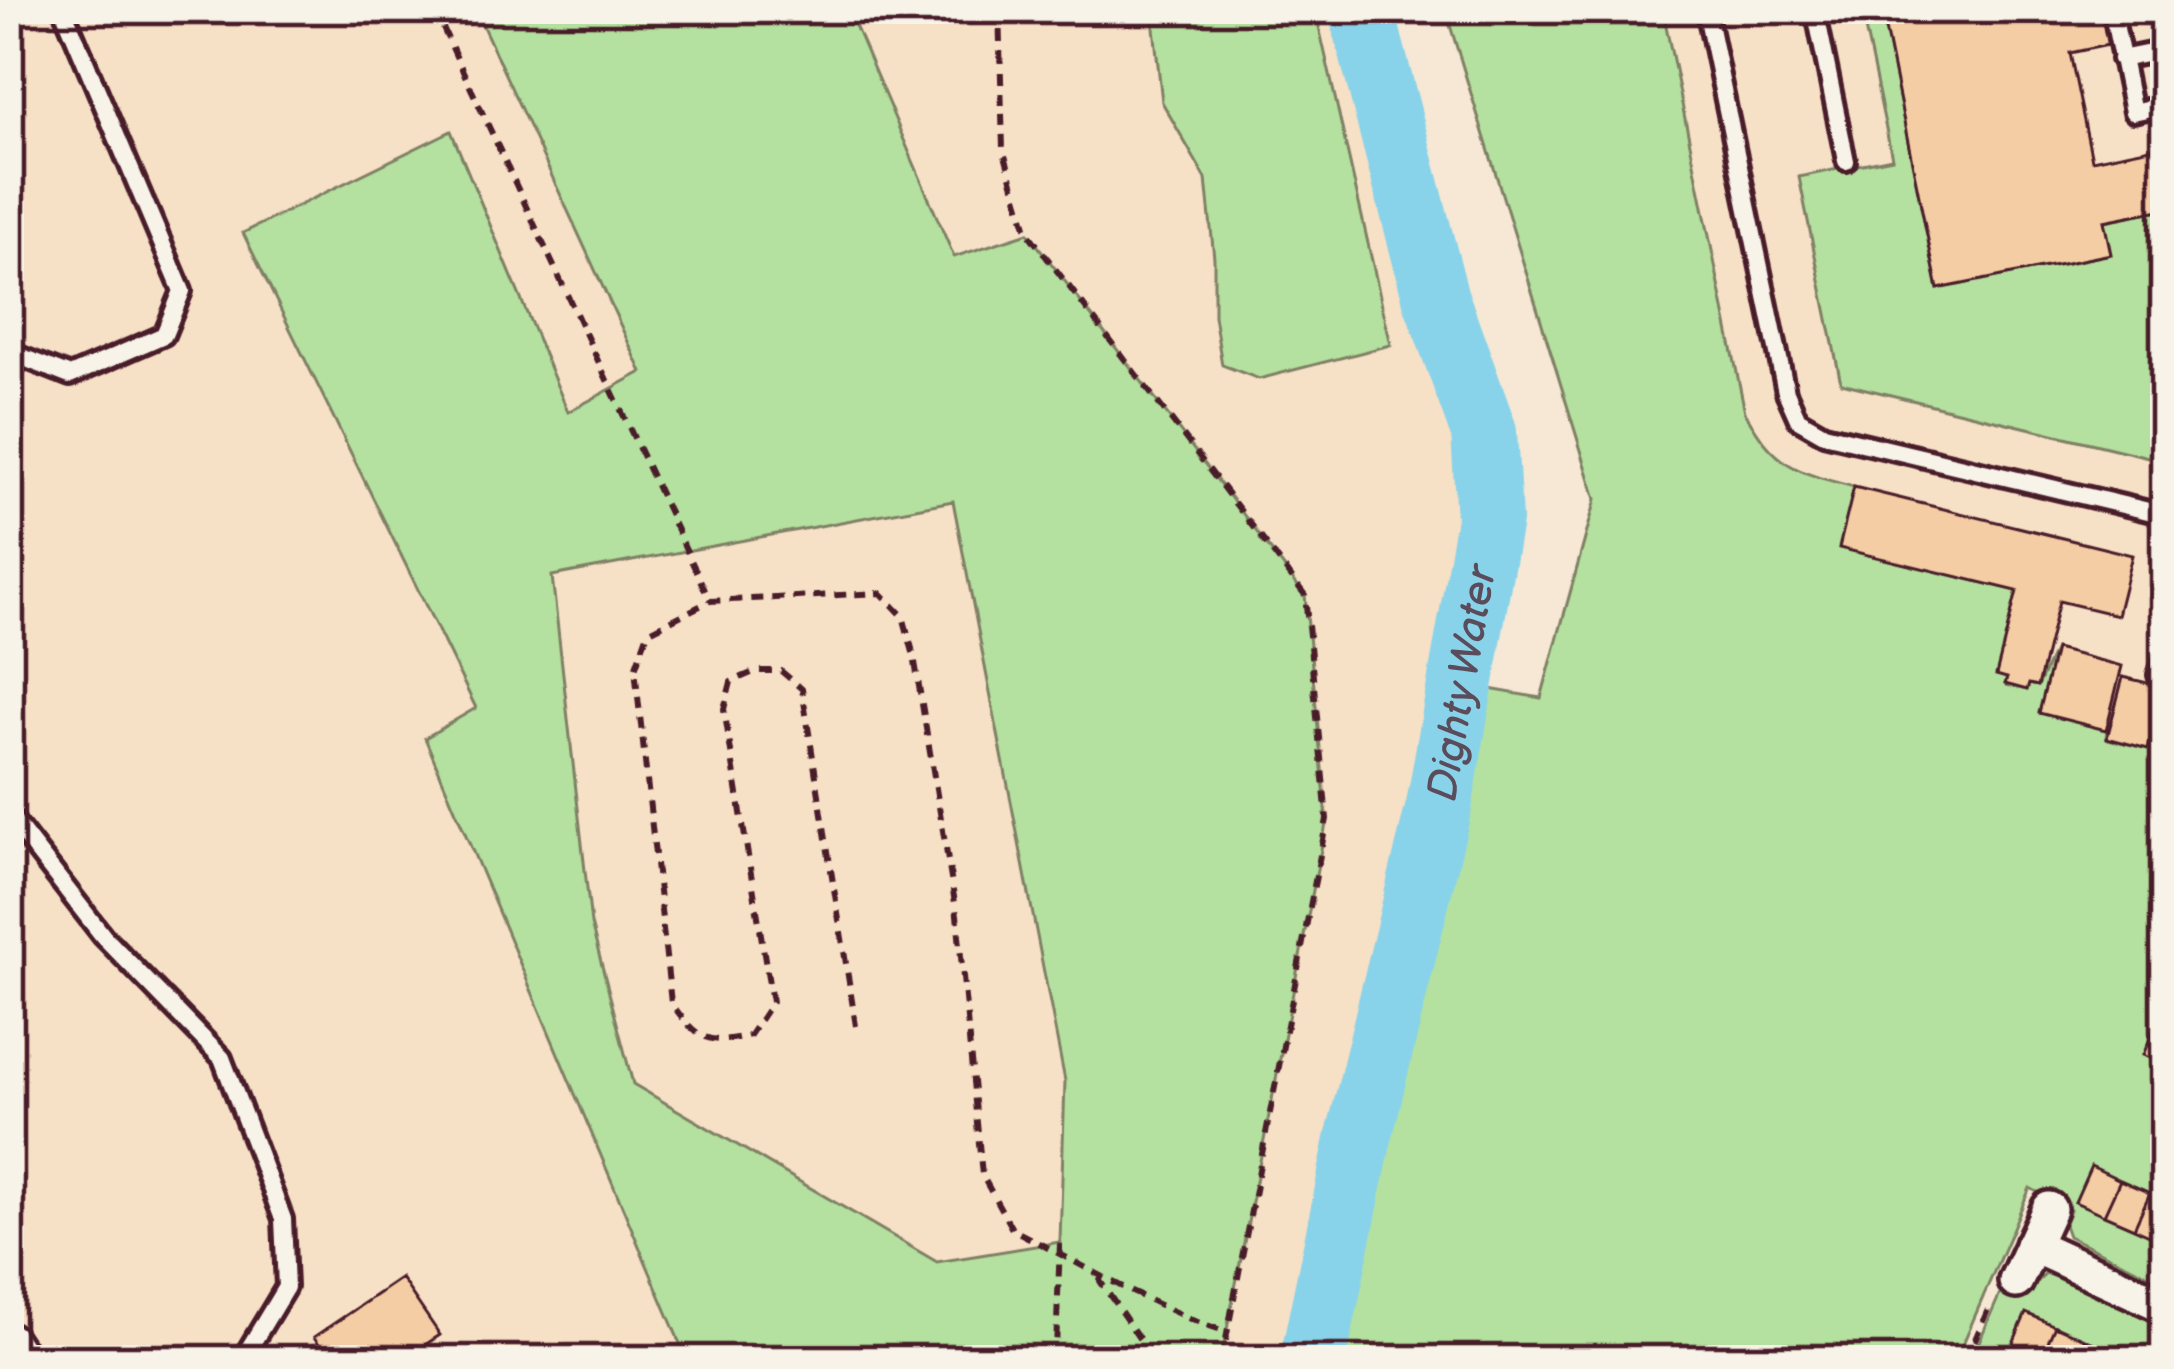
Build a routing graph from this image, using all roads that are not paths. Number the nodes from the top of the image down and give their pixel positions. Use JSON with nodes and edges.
{"nodes":[{"id":1,"x":62,"y":9,"type":"edge"},
{"id":2,"x":1706,"y":9,"type":"edge"},
{"id":3,"x":1815,"y":9,"type":"edge"},
{"id":4,"x":2112,"y":9,"type":"edge"},
{"id":5,"x":2165,"y":50,"type":"edge"},
{"id":6,"x":2122,"y":59,"type":"junction"},
{"id":7,"x":2165,"y":105,"type":"edge"},
{"id":8,"x":1846,"y":161,"type":"dead end"},
{"id":9,"x":9,"y":352,"type":"edge"},
{"id":10,"x":2165,"y":515,"type":"edge"},
{"id":11,"x":9,"y":814,"type":"edge"},
{"id":12,"x":2049,"y":1209,"type":"dead end"},
{"id":13,"x":2032,"y":1245,"type":"junction"},
{"id":14,"x":2016,"y":1281,"type":"road end"},
{"id":15,"x":2165,"y":1306,"type":"edge"},
{"id":16,"x":9,"y":1340,"type":"edge"},
{"id":17,"x":22,"y":1360,"type":"edge"},
{"id":18,"x":242,"y":1360,"type":"edge"}],
"edges":[{"from":1,"to":9,"type":"lane"},
{"from":2,"to":10,"type":"lane"},
{"from":3,"to":8,"type":"lane"},
{"from":4,"to":6,"type":"lane"},
{"from":5,"to":6,"type":"lane"},
{"from":6,"to":7,"type":"lane"},
{"from":11,"to":18,"type":"lane"},
{"from":12,"to":13,"type":"street"},
{"from":13,"to":14,"type":"street"},
{"from":13,"to":15,"type":"street"},
{"from":16,"to":17,"type":"street"}]}
